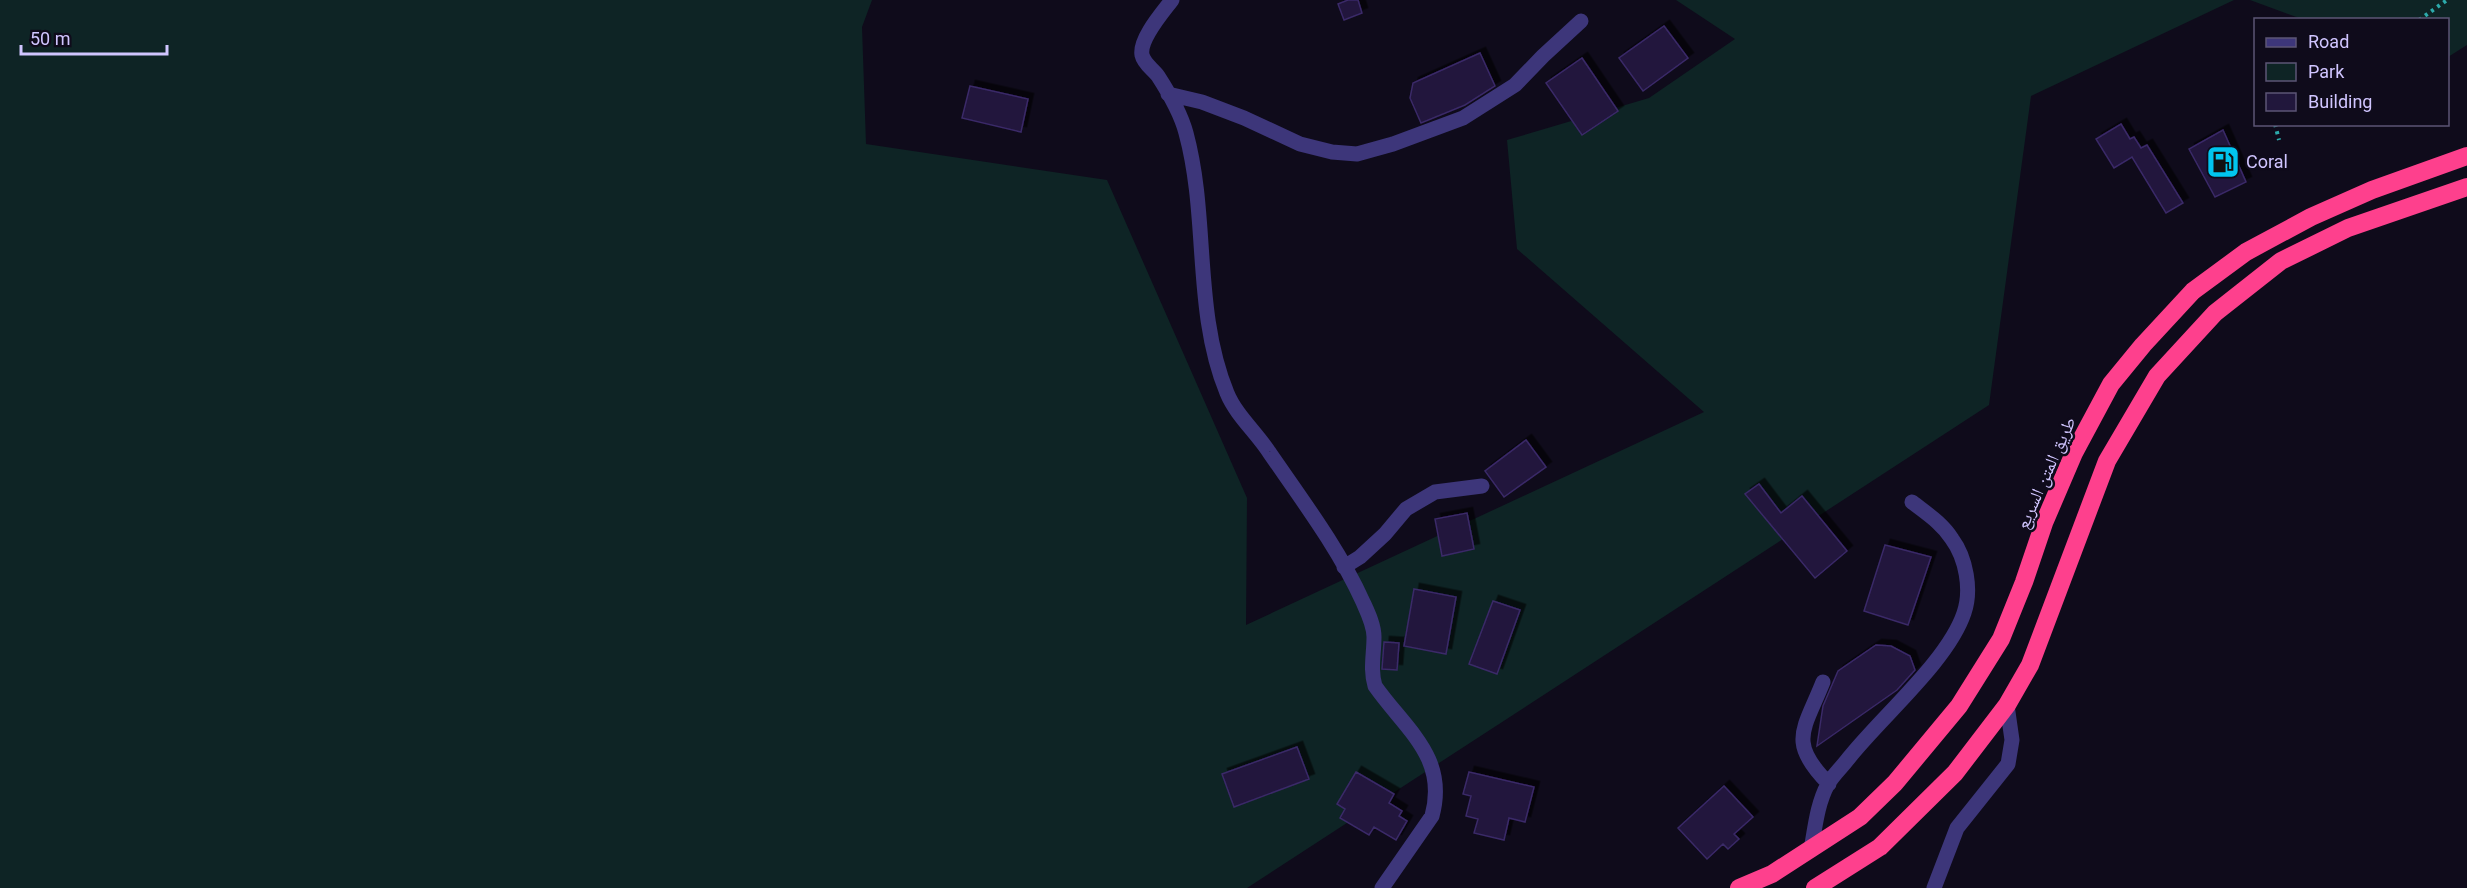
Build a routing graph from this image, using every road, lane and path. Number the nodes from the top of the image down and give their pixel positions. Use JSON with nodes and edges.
{"nodes":[{"id":1,"x":1172,"y":0,"type":"edge"},
{"id":2,"x":2447,"y":0,"type":"edge"},
{"id":3,"x":2422,"y":18,"type":"edge"},
{"id":4,"x":1581,"y":21,"type":"dead end"},
{"id":5,"x":1168,"y":94,"type":"junction"},
{"id":6,"x":2276,"y":126,"type":"edge"},
{"id":7,"x":2279,"y":140,"type":"dead end"},
{"id":8,"x":2467,"y":156,"type":"edge"},
{"id":9,"x":2467,"y":188,"type":"edge"},
{"id":10,"x":1482,"y":486,"type":"dead end"},
{"id":11,"x":1912,"y":502,"type":"dead end"},
{"id":12,"x":1344,"y":567,"type":"junction"},
{"id":13,"x":1823,"y":682,"type":"dead end"},
{"id":14,"x":2007,"y":705,"type":"junction"},
{"id":15,"x":1828,"y":783,"type":"junction"},
{"id":16,"x":1811,"y":850,"type":"junction"},
{"id":17,"x":1382,"y":888,"type":"edge"},
{"id":18,"x":1740,"y":888,"type":"edge"},
{"id":19,"x":1815,"y":888,"type":"edge"},
{"id":20,"x":1934,"y":888,"type":"edge"}],
"edges":[{"from":1,"to":5,"type":"street"},
{"from":2,"to":3,"type":"path"},
{"from":4,"to":5,"type":"street"},
{"from":5,"to":12,"type":"street"},
{"from":6,"to":7,"type":"path"},
{"from":8,"to":16,"type":"highway","name":"طريق المتن السريع"},
{"from":9,"to":14,"type":"highway"},
{"from":10,"to":12,"type":"street"},
{"from":11,"to":15,"type":"street"},
{"from":12,"to":17,"type":"street"},
{"from":13,"to":15,"type":"street"},
{"from":14,"to":19,"type":"highway"},
{"from":14,"to":20,"type":"street"},
{"from":15,"to":16,"type":"street"},
{"from":16,"to":18,"type":"highway","name":"طريق المتن السريع"}]}
